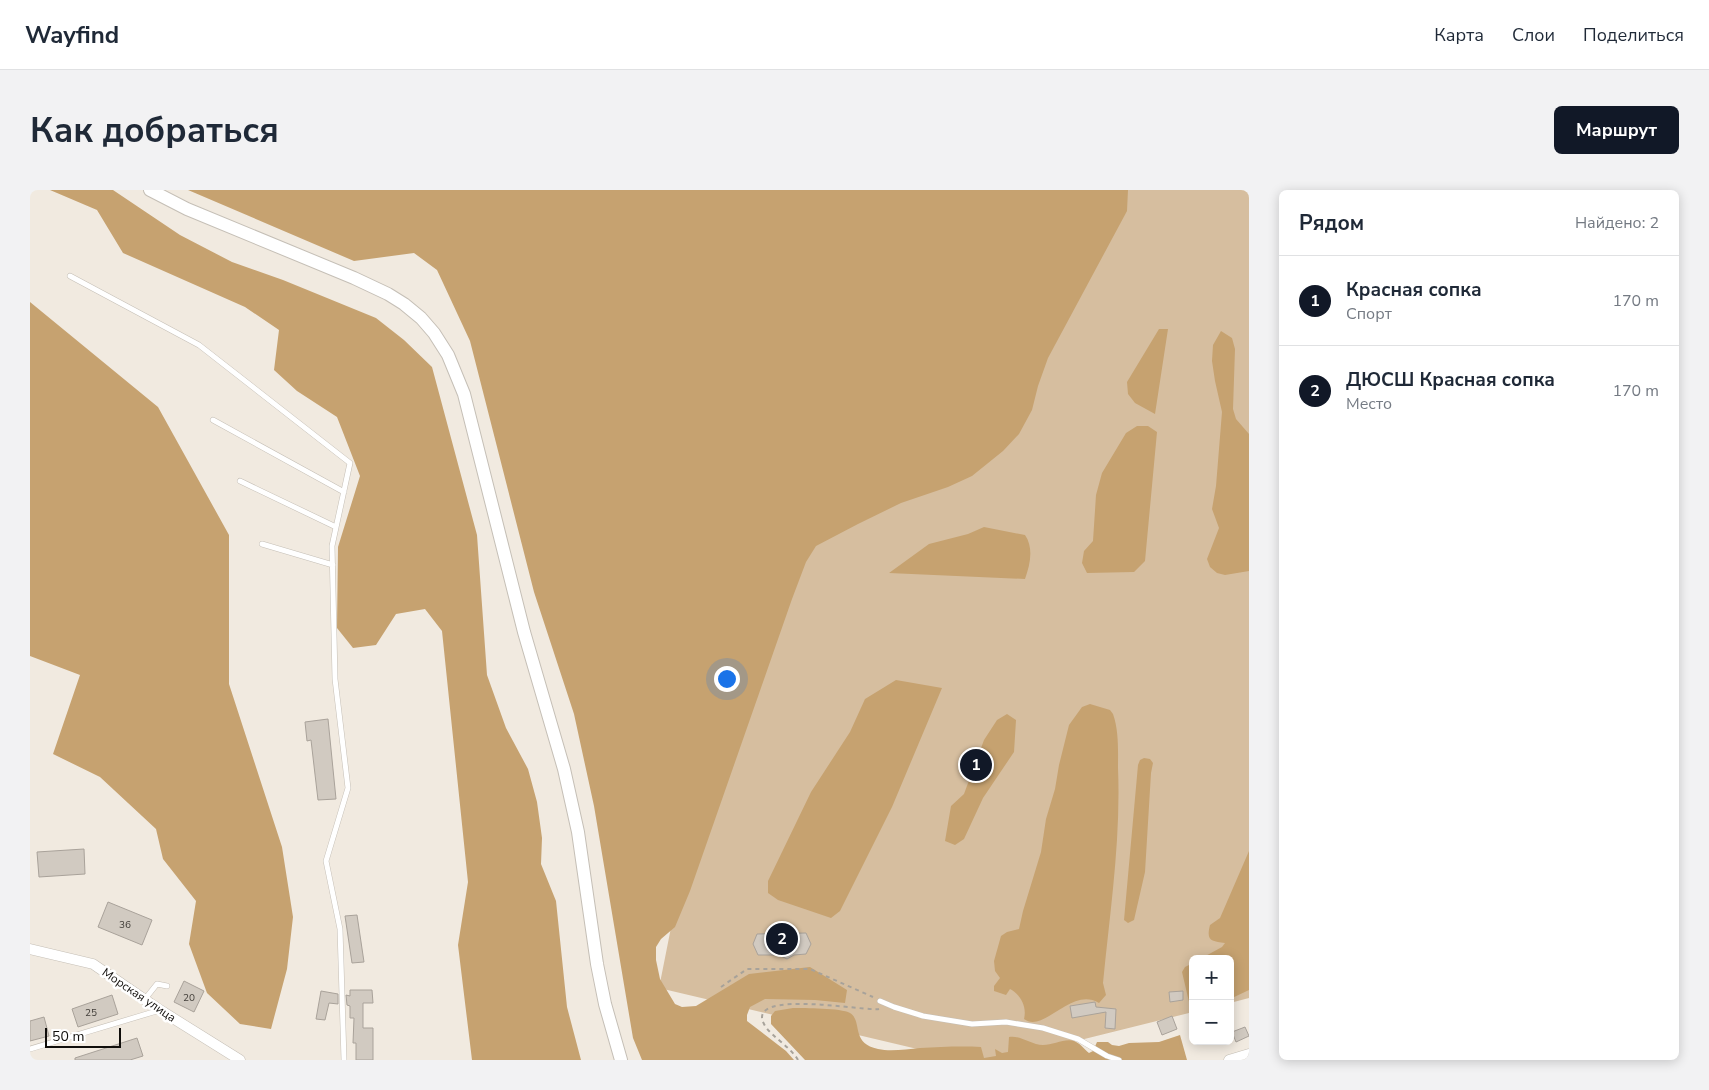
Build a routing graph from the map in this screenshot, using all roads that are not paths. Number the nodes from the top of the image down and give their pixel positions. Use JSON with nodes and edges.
{"nodes":[{"id":1,"x":150,"y":190,"type":"edge"},
{"id":2,"x":70,"y":276,"type":"dead end"},
{"id":3,"x":213,"y":420,"type":"dead end"},
{"id":4,"x":240,"y":481,"type":"dead end"},
{"id":5,"x":344,"y":492,"type":"junction"},
{"id":6,"x":336,"y":527,"type":"junction"},
{"id":7,"x":262,"y":544,"type":"dead end"},
{"id":8,"x":333,"y":566,"type":"junction"},
{"id":9,"x":30,"y":949,"type":"edge"},
{"id":10,"x":167,"y":986,"type":"dead end"},
{"id":11,"x":145,"y":999,"type":"junction"},
{"id":12,"x":880,"y":1001,"type":"road end"},
{"id":13,"x":160,"y":1010,"type":"junction"},
{"id":14,"x":30,"y":1049,"type":"edge"},
{"id":15,"x":1249,"y":1054,"type":"edge"},
{"id":16,"x":240,"y":1060,"type":"edge"},
{"id":17,"x":344,"y":1060,"type":"edge"},
{"id":18,"x":621,"y":1060,"type":"edge"},
{"id":19,"x":1119,"y":1060,"type":"edge"},
{"id":20,"x":1229,"y":1060,"type":"edge"}],
"edges":[{"from":1,"to":18,"type":"street"},
{"from":2,"to":5,"type":"lane"},
{"from":3,"to":5,"type":"lane"},
{"from":4,"to":6,"type":"lane"},
{"from":5,"to":6,"type":"lane"},
{"from":6,"to":8,"type":"lane"},
{"from":7,"to":8,"type":"lane"},
{"from":8,"to":17,"type":"lane"},
{"from":9,"to":11,"type":"street","name":"Морская улица"},
{"from":10,"to":11,"type":"lane"},
{"from":11,"to":13,"type":"street","name":"Морская улица"},
{"from":12,"to":19,"type":"lane"},
{"from":13,"to":14,"type":"lane"},
{"from":13,"to":16,"type":"street","name":"Морская улица"},
{"from":15,"to":20,"type":"street"}]}
